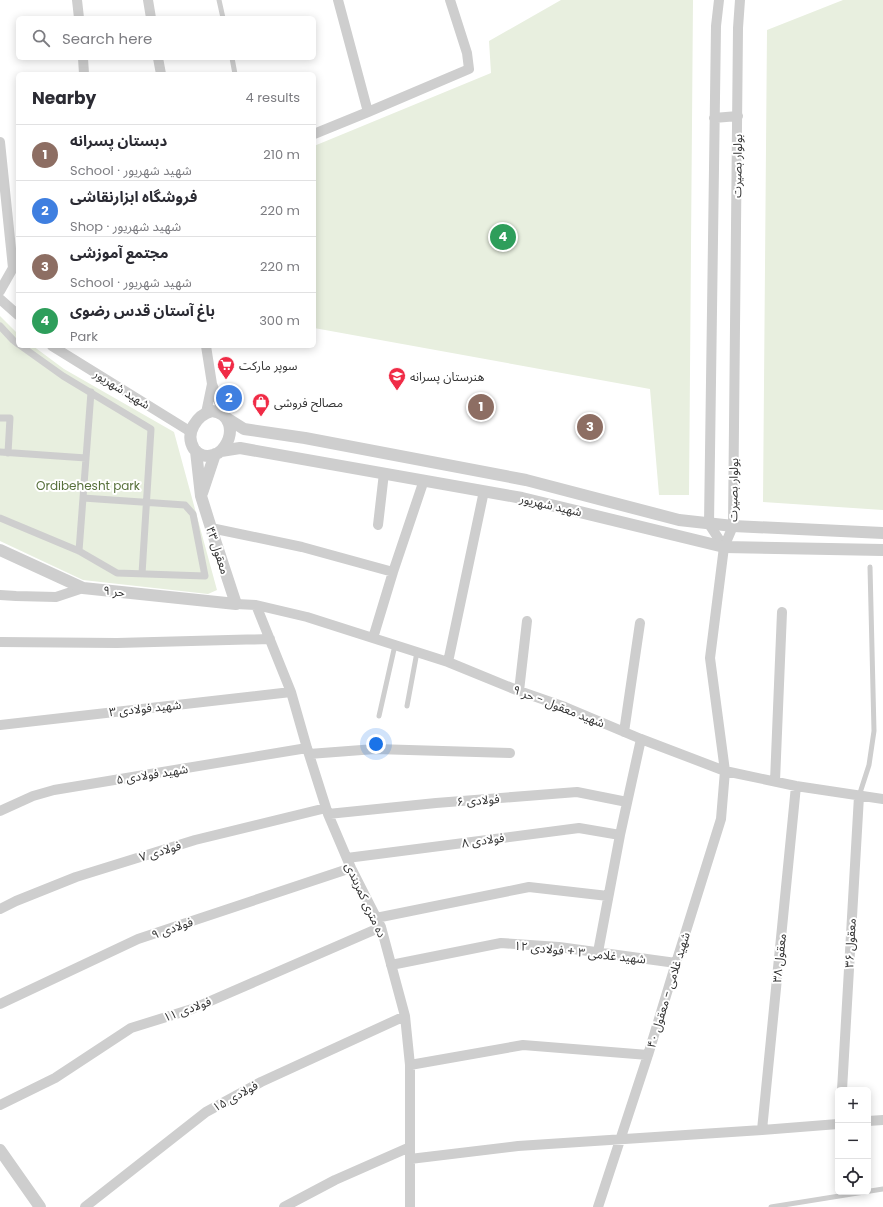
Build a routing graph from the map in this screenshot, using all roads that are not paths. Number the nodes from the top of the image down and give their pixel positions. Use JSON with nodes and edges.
{"nodes":[{"id":1,"x":77,"y":0,"type":"edge"},
{"id":2,"x":148,"y":0,"type":"edge"},
{"id":3,"x":219,"y":0,"type":"edge"},
{"id":4,"x":338,"y":0,"type":"edge"},
{"id":5,"x":450,"y":0,"type":"edge"},
{"id":6,"x":719,"y":0,"type":"edge"},
{"id":7,"x":740,"y":0,"type":"edge"},
{"id":8,"x":78,"y":16,"type":"edge"},
{"id":9,"x":151,"y":16,"type":"edge"},
{"id":10,"x":223,"y":16,"type":"edge"},
{"id":11,"x":83,"y":60,"type":"edge"},
{"id":12,"x":158,"y":60,"type":"edge"},
{"id":13,"x":232,"y":60,"type":"edge"},
{"id":14,"x":84,"y":72,"type":"edge"},
{"id":15,"x":160,"y":72,"type":"edge"},
{"id":16,"x":235,"y":72,"type":"edge"},
{"id":17,"x":368,"y":112,"type":"junction"},
{"id":18,"x":738,"y":116,"type":"junction"},
{"id":19,"x":714,"y":118,"type":"junction"},
{"id":20,"x":316,"y":133,"type":"edge"},
{"id":21,"x":0,"y":142,"type":"edge"},
{"id":22,"x":0,"y":291,"type":"edge"},
{"id":23,"x":0,"y":299,"type":"edge"},
{"id":24,"x":16,"y":313,"type":"edge"},
{"id":25,"x":0,"y":326,"type":"edge"},
{"id":26,"x":16,"y":342,"type":"edge"},
{"id":27,"x":24,"y":348,"type":"edge"},
{"id":28,"x":55,"y":348,"type":"edge"},
{"id":29,"x":206,"y":348,"type":"edge"},
{"id":30,"x":212,"y":384,"type":"junction"},
{"id":31,"x":91,"y":392,"type":"junction"},
{"id":32,"x":206,"y":413,"type":"junction"},
{"id":33,"x":225,"y":416,"type":"junction"},
{"id":34,"x":0,"y":418,"type":"edge"},
{"id":35,"x":191,"y":432,"type":"junction"},
{"id":36,"x":196,"y":450,"type":"junction"},
{"id":37,"x":0,"y":452,"type":"edge"},
{"id":38,"x":8,"y":453,"type":"junction"},
{"id":39,"x":218,"y":453,"type":"junction"},
{"id":40,"x":86,"y":458,"type":"junction"},
{"id":41,"x":384,"y":473,"type":"junction"},
{"id":42,"x":424,"y":480,"type":"junction"},
{"id":43,"x":484,"y":491,"type":"junction"},
{"id":44,"x":202,"y":496,"type":"junction"},
{"id":45,"x":83,"y":498,"type":"junction"},
{"id":46,"x":146,"y":503,"type":"junction"},
{"id":47,"x":0,"y":518,"type":"edge"},
{"id":48,"x":708,"y":524,"type":"junction"},
{"id":49,"x":378,"y":525,"type":"dead end"},
{"id":50,"x":733,"y":526,"type":"junction"},
{"id":51,"x":211,"y":528,"type":"junction"},
{"id":52,"x":883,"y":533,"type":"edge"},
{"id":53,"x":724,"y":547,"type":"junction"},
{"id":54,"x":0,"y":550,"type":"edge"},
{"id":55,"x":883,"y":550,"type":"edge"},
{"id":56,"x":79,"y":552,"type":"junction"},
{"id":57,"x":870,"y":567,"type":"dead end"},
{"id":58,"x":393,"y":572,"type":"junction"},
{"id":59,"x":142,"y":574,"type":"junction"},
{"id":60,"x":83,"y":588,"type":"junction"},
{"id":61,"x":0,"y":595,"type":"edge"},
{"id":62,"x":236,"y":604,"type":"junction"},
{"id":63,"x":256,"y":605,"type":"junction"},
{"id":64,"x":782,"y":612,"type":"dead end"},
{"id":65,"x":527,"y":621,"type":"dead end"},
{"id":66,"x":640,"y":624,"type":"dead end"},
{"id":67,"x":373,"y":638,"type":"junction"},
{"id":68,"x":270,"y":639,"type":"junction"},
{"id":69,"x":0,"y":642,"type":"edge"},
{"id":70,"x":395,"y":645,"type":"junction"},
{"id":71,"x":417,"y":652,"type":"junction"},
{"id":72,"x":448,"y":662,"type":"junction"},
{"id":73,"x":519,"y":691,"type":"junction"},
{"id":74,"x":291,"y":692,"type":"junction"},
{"id":75,"x":407,"y":706,"type":"dead end"},
{"id":76,"x":379,"y":716,"type":"dead end"},
{"id":77,"x":0,"y":725,"type":"edge"},
{"id":78,"x":624,"y":732,"type":"junction"},
{"id":79,"x":641,"y":739,"type":"junction"},
{"id":80,"x":308,"y":751,"type":"junction"},
{"id":81,"x":510,"y":754,"type":"dead end"},
{"id":82,"x":725,"y":771,"type":"junction"},
{"id":83,"x":775,"y":781,"type":"junction"},
{"id":84,"x":796,"y":786,"type":"junction"},
{"id":85,"x":859,"y":796,"type":"junction"},
{"id":86,"x":883,"y":799,"type":"edge"},
{"id":87,"x":627,"y":802,"type":"junction"},
{"id":88,"x":0,"y":811,"type":"edge"},
{"id":89,"x":327,"y":811,"type":"junction"},
{"id":90,"x":620,"y":835,"type":"junction"},
{"id":91,"x":349,"y":863,"type":"junction"},
{"id":92,"x":608,"y":896,"type":"junction"},
{"id":93,"x":0,"y":909,"type":"edge"},
{"id":94,"x":379,"y":922,"type":"junction"},
{"id":95,"x":598,"y":952,"type":"junction"},
{"id":96,"x":676,"y":963,"type":"junction"},
{"id":97,"x":391,"y":965,"type":"junction"},
{"id":98,"x":0,"y":1004,"type":"edge"},
{"id":99,"x":405,"y":1016,"type":"junction"},
{"id":100,"x":648,"y":1055,"type":"junction"},
{"id":101,"x":410,"y":1065,"type":"junction"},
{"id":102,"x":842,"y":1087,"type":"edge"},
{"id":103,"x":0,"y":1105,"type":"edge"},
{"id":104,"x":883,"y":1120,"type":"edge"},
{"id":105,"x":871,"y":1121,"type":"edge"},
{"id":106,"x":835,"y":1124,"type":"edge"},
{"id":107,"x":762,"y":1130,"type":"junction"},
{"id":108,"x":620,"y":1140,"type":"junction"},
{"id":109,"x":410,"y":1147,"type":"junction"},
{"id":110,"x":0,"y":1150,"type":"edge"},
{"id":111,"x":410,"y":1159,"type":"junction"},
{"id":112,"x":883,"y":1189,"type":"edge"},
{"id":113,"x":40,"y":1207,"type":"edge"},
{"id":114,"x":84,"y":1207,"type":"edge"},
{"id":115,"x":284,"y":1207,"type":"edge"},
{"id":116,"x":410,"y":1207,"type":"edge"},
{"id":117,"x":598,"y":1207,"type":"edge"},
{"id":118,"x":772,"y":1207,"type":"edge"}],
"edges":[{"from":1,"to":8,"type":"street"},
{"from":2,"to":9,"type":"street"},
{"from":3,"to":10,"type":"lane"},
{"from":4,"to":17,"type":"street"},
{"from":5,"to":17,"type":"street"},
{"from":6,"to":19,"type":"street","name":"بولوار بصیرت"},
{"from":7,"to":18,"type":"street","name":"بولوار بصیرت"},
{"from":11,"to":14,"type":"street"},
{"from":12,"to":15,"type":"street"},
{"from":13,"to":16,"type":"lane"},
{"from":17,"to":20,"type":"street"},
{"from":18,"to":19,"type":"street"},
{"from":18,"to":50,"type":"street","name":"بولوار بصیرت"},
{"from":19,"to":48,"type":"street","name":"بولوار بصیرت"},
{"from":21,"to":22,"type":"street"},
{"from":23,"to":24,"type":"street"},
{"from":25,"to":26,"type":"street"},
{"from":27,"to":31,"type":"street"},
{"from":28,"to":35,"type":"street","name":"شهید شهریور"},
{"from":29,"to":30,"type":"street"},
{"from":30,"to":32,"type":"street"},
{"from":30,"to":33,"type":"street"},
{"from":31,"to":40,"type":"street"},
{"from":31,"to":46,"type":"street"},
{"from":32,"to":33,"type":"street"},
{"from":32,"to":35,"type":"street"},
{"from":33,"to":39,"type":"street"},
{"from":33,"to":48,"type":"street","name":"شهید شهریور"},
{"from":34,"to":38,"type":"street"},
{"from":35,"to":36,"type":"street"},
{"from":36,"to":39,"type":"street"},
{"from":36,"to":44,"type":"street","name":"معقول ۴۳"},
{"from":37,"to":38,"type":"street"},
{"from":38,"to":40,"type":"street"},
{"from":39,"to":41,"type":"street","name":"شهید شهریور"},
{"from":39,"to":44,"type":"street"},
{"from":40,"to":45,"type":"street"},
{"from":41,"to":42,"type":"street","name":"شهید شهریور"},
{"from":41,"to":49,"type":"street"},
{"from":42,"to":43,"type":"street","name":"شهید شهریور"},
{"from":42,"to":58,"type":"street"},
{"from":43,"to":53,"type":"street","name":"شهید شهریور"},
{"from":43,"to":72,"type":"street"},
{"from":44,"to":51,"type":"street","name":"معقول ۴۳"},
{"from":45,"to":46,"type":"street"},
{"from":45,"to":56,"type":"street"},
{"from":46,"to":59,"type":"street"},
{"from":46,"to":59,"type":"street"},
{"from":47,"to":56,"type":"street"},
{"from":48,"to":50,"type":"street","name":"شهید شهریور"},
{"from":48,"to":53,"type":"street","name":"بولوار بصیرت"},
{"from":50,"to":52,"type":"street","name":"شهید شهریور"},
{"from":50,"to":53,"type":"street","name":"بولوار بصیرت"},
{"from":51,"to":58,"type":"street"},
{"from":51,"to":62,"type":"street","name":"معقول ۴۳"},
{"from":53,"to":55,"type":"street","name":"شهید شهریور"},
{"from":53,"to":82,"type":"street","name":"شهید غلامی - معقول ۴۰"},
{"from":54,"to":60,"type":"street","name":"حر ۹"},
{"from":56,"to":59,"type":"street"},
{"from":57,"to":85,"type":"lane"},
{"from":58,"to":67,"type":"street"},
{"from":60,"to":61,"type":"street"},
{"from":60,"to":62,"type":"street","name":"حر ۹"},
{"from":62,"to":63,"type":"street","name":"شهید معقول - حر ۹"},
{"from":63,"to":67,"type":"street","name":"شهید معقول - حر ۹"},
{"from":63,"to":68,"type":"street","name":"ده متری کمربندی"},
{"from":64,"to":83,"type":"street"},
{"from":65,"to":73,"type":"street"},
{"from":66,"to":78,"type":"street"},
{"from":67,"to":70,"type":"street","name":"شهید معقول - حر ۹"},
{"from":68,"to":69,"type":"street"},
{"from":68,"to":74,"type":"street","name":"ده متری کمربندی"},
{"from":70,"to":71,"type":"street","name":"شهید معقول - حر ۹"},
{"from":70,"to":76,"type":"lane"},
{"from":71,"to":72,"type":"street","name":"شهید معقول - حر ۹"},
{"from":71,"to":75,"type":"lane"},
{"from":72,"to":73,"type":"street","name":"شهید معقول - حر ۹"},
{"from":73,"to":78,"type":"street","name":"شهید معقول - حر ۹"},
{"from":74,"to":77,"type":"street","name":"شهید فولادی ۳"},
{"from":74,"to":80,"type":"street","name":"ده متری کمربندی"},
{"from":78,"to":79,"type":"street","name":"شهید معقول - حر ۹"},
{"from":79,"to":82,"type":"street","name":"شهید معقول - حر ۹"},
{"from":79,"to":87,"type":"street"},
{"from":80,"to":81,"type":"street","name":"شهید فولادی ۵"},
{"from":80,"to":88,"type":"street","name":"شهید فولادی ۵"},
{"from":80,"to":89,"type":"street","name":"ده متری کمربندی"},
{"from":82,"to":83,"type":"street","name":"شهید معقول - حر ۹"},
{"from":82,"to":96,"type":"street","name":"شهید غلامی - معقول ۴۰"},
{"from":83,"to":84,"type":"street","name":"شهید معقول - حر ۹"},
{"from":84,"to":85,"type":"street","name":"شهید معقول - حر ۹"},
{"from":84,"to":107,"type":"street","name":"معقول ۳۸"},
{"from":85,"to":86,"type":"street","name":"شهید معقول - حر ۹"},
{"from":85,"to":102,"type":"street","name":"معقول ۳۶"},
{"from":87,"to":89,"type":"street","name":"فولادی ۶"},
{"from":87,"to":90,"type":"street"},
{"from":89,"to":91,"type":"street","name":"ده متری کمربندی"},
{"from":89,"to":93,"type":"street","name":"فولادی ۷"},
{"from":90,"to":91,"type":"street","name":"فولادی ۸"},
{"from":90,"to":92,"type":"street"},
{"from":91,"to":94,"type":"street","name":"ده متری کمربندی"},
{"from":91,"to":98,"type":"street","name":"فولادی ۹"},
{"from":92,"to":94,"type":"street","name":"فولادی ۱۱"},
{"from":92,"to":95,"type":"street"},
{"from":94,"to":97,"type":"street","name":"ده متری کمربندی"},
{"from":94,"to":103,"type":"street","name":"فولادی ۱۱"},
{"from":95,"to":96,"type":"street","name":"شهید غلامی ۳ + فولادی ۱۲"},
{"from":95,"to":97,"type":"street","name":"شهید غلامی ۳ + فولادی ۱۲"},
{"from":96,"to":100,"type":"street","name":"شهید غلامی - معقول ۴۰"},
{"from":97,"to":99,"type":"street","name":"ده متری کمربندی"},
{"from":99,"to":101,"type":"street","name":"ده متری کمربندی"},
{"from":99,"to":114,"type":"street","name":"فولادی ۱۵"},
{"from":100,"to":101,"type":"street"},
{"from":100,"to":108,"type":"street","name":"شهید غلامی - معقول ۴۰"},
{"from":101,"to":109,"type":"street","name":"ده متری کمربندی"},
{"from":104,"to":105,"type":"street"},
{"from":106,"to":107,"type":"street"},
{"from":107,"to":108,"type":"street"},
{"from":108,"to":111,"type":"street"},
{"from":108,"to":117,"type":"street","name":"شهید غلامی - معقول ۴۰"},
{"from":109,"to":111,"type":"street","name":"ده متری کمربندی"},
{"from":109,"to":115,"type":"street"},
{"from":110,"to":113,"type":"street"},
{"from":111,"to":116,"type":"street","name":"ده متری کمربندی"},
{"from":112,"to":118,"type":"lane"}]}
